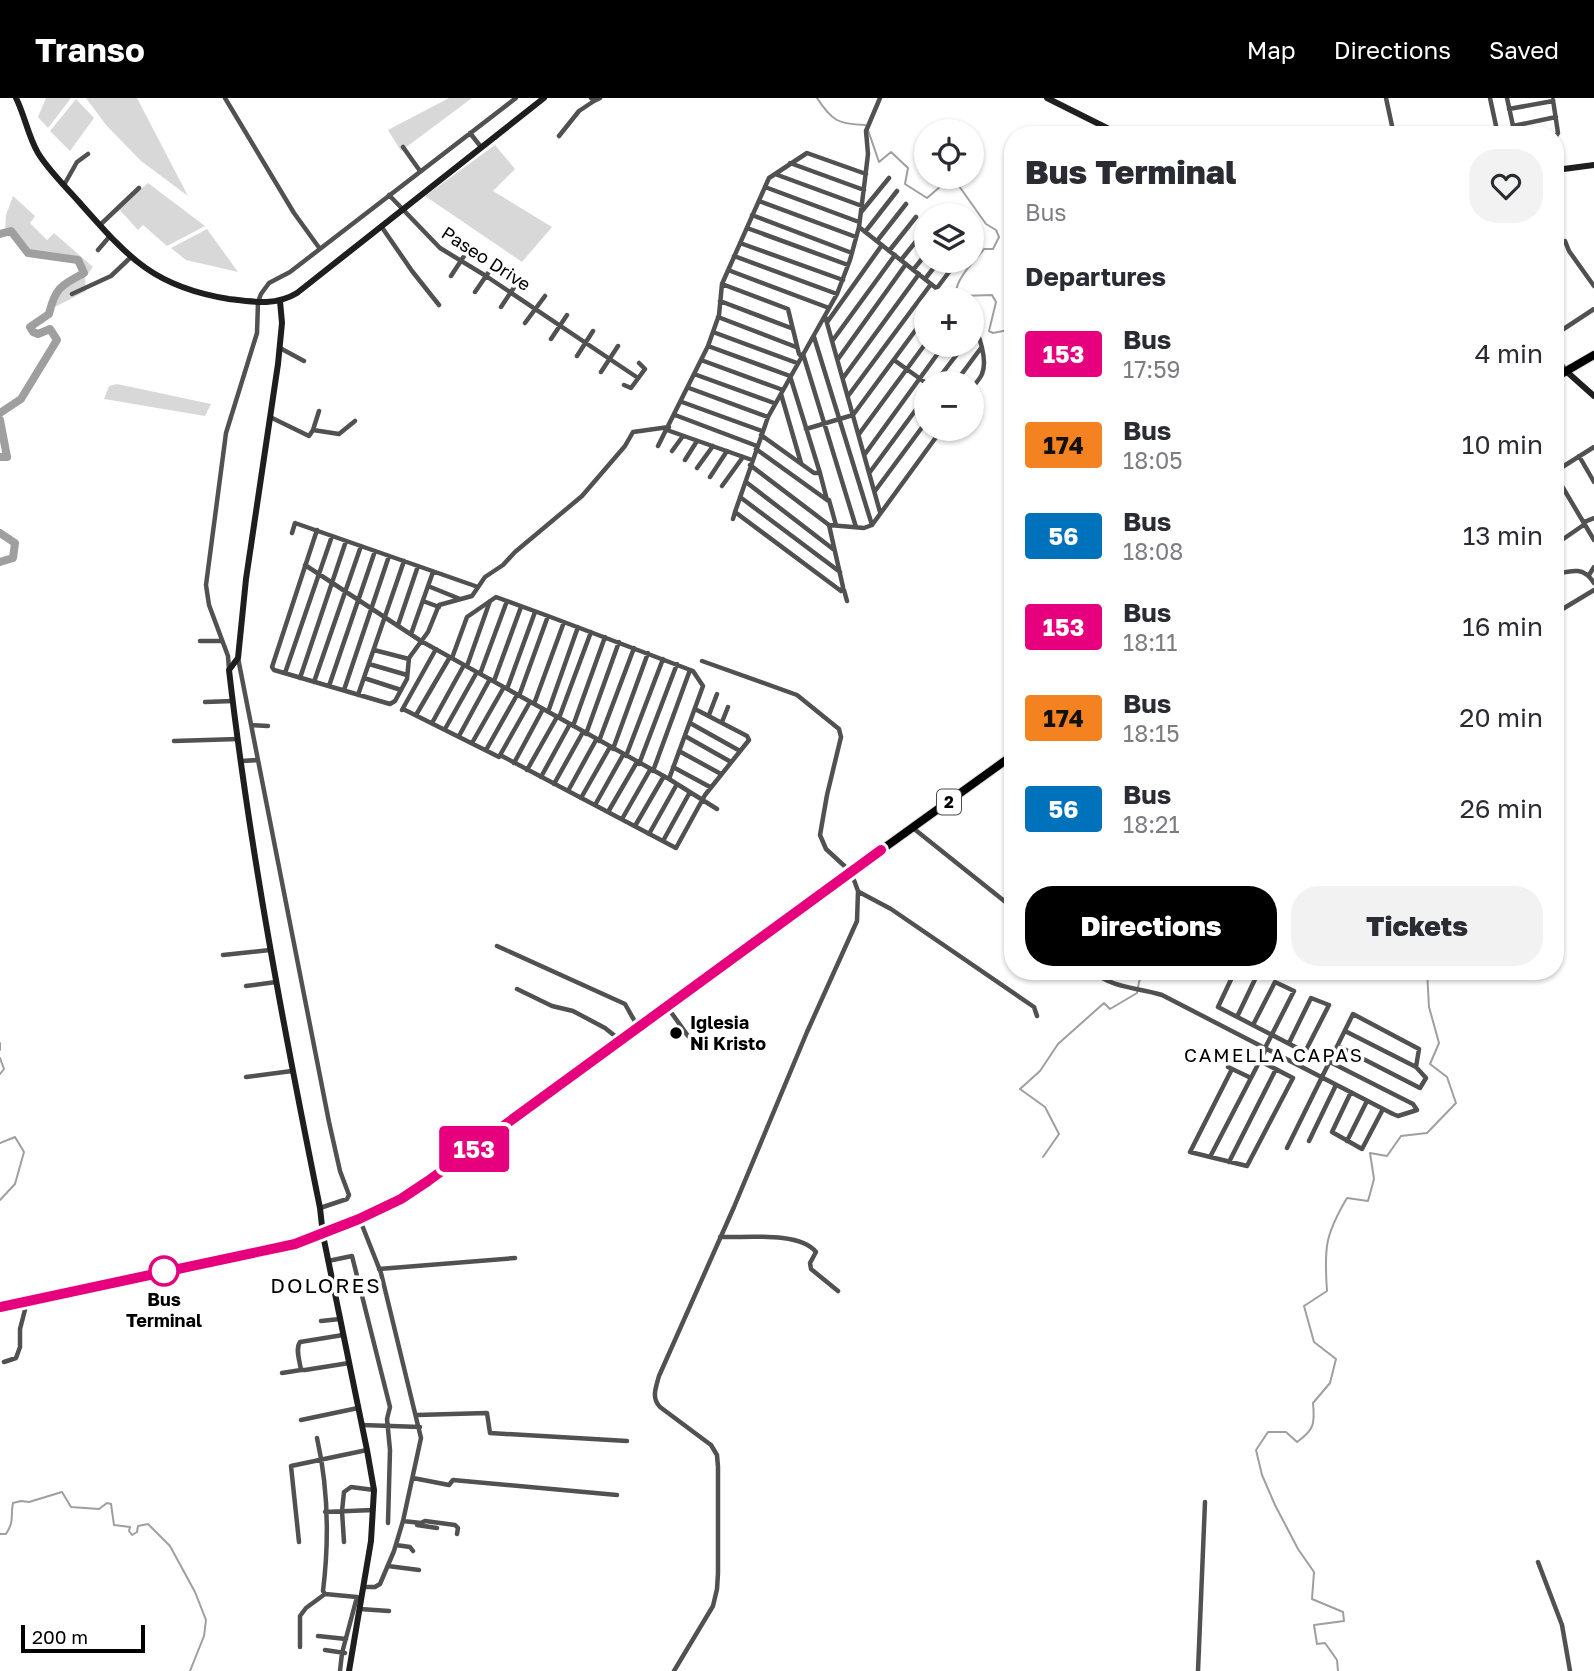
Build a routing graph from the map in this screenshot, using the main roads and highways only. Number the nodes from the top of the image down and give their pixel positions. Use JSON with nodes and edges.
{"nodes":[{"id":1,"x":1594,"y":355,"type":"edge"},
{"id":2,"x":1564,"y":372,"type":"edge"},
{"id":3,"x":1004,"y":762,"type":"edge"},
{"id":4,"x":0,"y":1307,"type":"edge"}],
"edges":[{"from":1,"to":2,"type":"highway"},
{"from":3,"to":4,"type":"highway","number":"2"}]}
